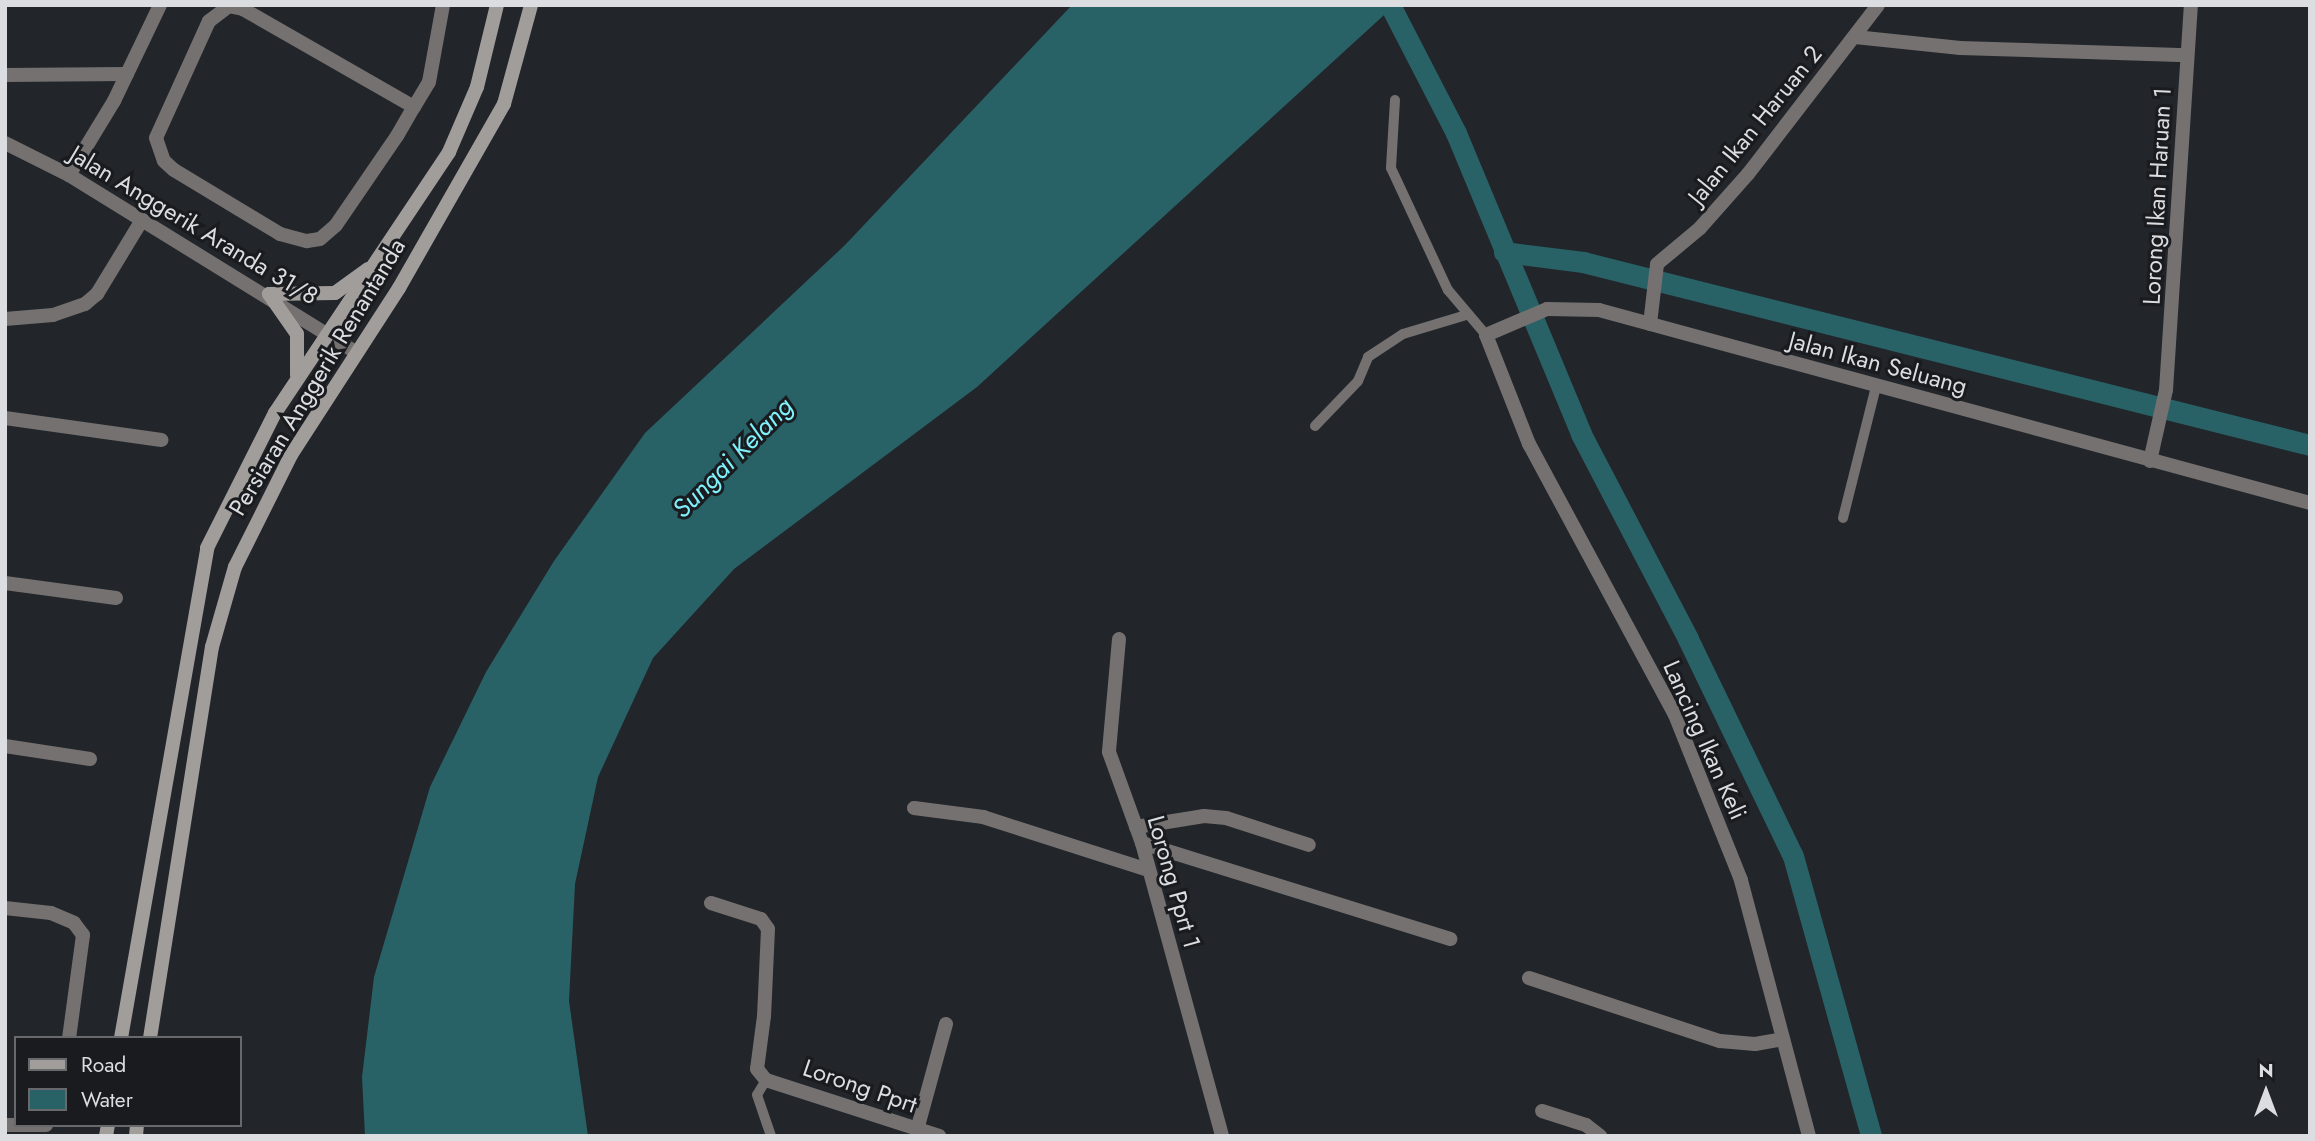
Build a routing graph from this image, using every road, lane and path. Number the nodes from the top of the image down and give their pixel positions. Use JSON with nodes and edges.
{"nodes":[{"id":1,"x":160,"y":5,"type":"edge"},
{"id":2,"x":443,"y":5,"type":"edge"},
{"id":3,"x":497,"y":5,"type":"edge"},
{"id":4,"x":531,"y":5,"type":"edge"},
{"id":5,"x":1878,"y":5,"type":"edge"},
{"id":6,"x":2191,"y":5,"type":"edge"},
{"id":7,"x":1855,"y":37,"type":"junction"},
{"id":8,"x":2188,"y":55,"type":"junction"},
{"id":9,"x":127,"y":74,"type":"junction"},
{"id":10,"x":5,"y":75,"type":"edge"},
{"id":11,"x":1395,"y":100,"type":"dead end"},
{"id":12,"x":414,"y":107,"type":"junction"},
{"id":13,"x":5,"y":143,"type":"edge"},
{"id":14,"x":69,"y":175,"type":"junction"},
{"id":15,"x":142,"y":220,"type":"junction"},
{"id":16,"x":382,"y":259,"type":"junction"},
{"id":17,"x":269,"y":295,"type":"junction"},
{"id":18,"x":1466,"y":315,"type":"junction"},
{"id":19,"x":5,"y":319,"type":"edge"},
{"id":20,"x":1650,"y":324,"type":"junction"},
{"id":21,"x":328,"y":332,"type":"junction"},
{"id":22,"x":1486,"y":335,"type":"junction"},
{"id":23,"x":356,"y":352,"type":"junction"},
{"id":24,"x":297,"y":378,"type":"junction"},
{"id":25,"x":1876,"y":387,"type":"junction"},
{"id":26,"x":5,"y":418,"type":"edge"},
{"id":27,"x":1314,"y":426,"type":"dead end"},
{"id":28,"x":161,"y":440,"type":"dead end"},
{"id":29,"x":2150,"y":461,"type":"junction"},
{"id":30,"x":2310,"y":503,"type":"edge"},
{"id":31,"x":1843,"y":518,"type":"dead end"},
{"id":32,"x":5,"y":583,"type":"edge"},
{"id":33,"x":116,"y":598,"type":"dead end"},
{"id":34,"x":1119,"y":639,"type":"dead end"},
{"id":35,"x":5,"y":746,"type":"edge"},
{"id":36,"x":90,"y":759,"type":"dead end"},
{"id":37,"x":914,"y":808,"type":"dead end"},
{"id":38,"x":1136,"y":827,"type":"junction"},
{"id":39,"x":1142,"y":843,"type":"junction"},
{"id":40,"x":1309,"y":845,"type":"dead end"},
{"id":41,"x":1148,"y":870,"type":"junction"},
{"id":42,"x":711,"y":903,"type":"dead end"},
{"id":43,"x":5,"y":908,"type":"edge"},
{"id":44,"x":1450,"y":939,"type":"dead end"},
{"id":45,"x":1529,"y":978,"type":"dead end"},
{"id":46,"x":946,"y":1024,"type":"dead end"},
{"id":47,"x":69,"y":1036,"type":"edge"},
{"id":48,"x":121,"y":1036,"type":"edge"},
{"id":49,"x":150,"y":1036,"type":"edge"},
{"id":50,"x":1782,"y":1039,"type":"junction"},
{"id":51,"x":766,"y":1080,"type":"junction"},
{"id":52,"x":1542,"y":1111,"type":"dead end"},
{"id":53,"x":917,"y":1130,"type":"junction"},
{"id":54,"x":771,"y":1136,"type":"edge"},
{"id":55,"x":939,"y":1136,"type":"edge"},
{"id":56,"x":1222,"y":1136,"type":"edge"},
{"id":57,"x":1600,"y":1136,"type":"edge"},
{"id":58,"x":1809,"y":1136,"type":"edge"}],
"edges":[{"from":1,"to":9,"type":"street"},
{"from":2,"to":12,"type":"street"},
{"from":3,"to":16,"type":"main road","name":"Persiaran Anggerik Renantanda"},
{"from":4,"to":23,"type":"main road","name":"Persiaran Anggerik Renantanda"},
{"from":5,"to":7,"type":"street","name":"Jalan Ikan Haruan 2"},
{"from":6,"to":8,"type":"street","name":"Lorong Ikan Haruan 1"},
{"from":7,"to":8,"type":"street"},
{"from":7,"to":20,"type":"street","name":"Jalan Ikan Haruan 2"},
{"from":8,"to":29,"type":"street","name":"Lorong Ikan Haruan 1"},
{"from":9,"to":10,"type":"street"},
{"from":9,"to":14,"type":"street"},
{"from":11,"to":18,"type":"lane"},
{"from":12,"to":12,"type":"street"},
{"from":13,"to":14,"type":"street","name":"Jalan Anggerik Aranda 31/8"},
{"from":14,"to":15,"type":"street","name":"Jalan Anggerik Aranda 31/8"},
{"from":15,"to":17,"type":"street","name":"Jalan Anggerik Aranda 31/8"},
{"from":15,"to":19,"type":"street"},
{"from":16,"to":17,"type":"main road"},
{"from":16,"to":21,"type":"main road","name":"Persiaran Anggerik Renantanda"},
{"from":17,"to":21,"type":"street","name":"Jalan Anggerik Aranda 31/8"},
{"from":17,"to":24,"type":"main road"},
{"from":18,"to":22,"type":"lane"},
{"from":18,"to":27,"type":"lane"},
{"from":20,"to":22,"type":"street","name":"Jalan Ikan Seluang"},
{"from":20,"to":25,"type":"street","name":"Jalan Ikan Seluang"},
{"from":21,"to":23,"type":"street","name":"Jalan Anggerik Aranda 31/8"},
{"from":21,"to":24,"type":"main road","name":"Persiaran Anggerik Renantanda"},
{"from":22,"to":50,"type":"street","name":"Lancing Ikan Keli"},
{"from":23,"to":49,"type":"main road","name":"Persiaran Anggerik Renantanda"},
{"from":24,"to":48,"type":"main road","name":"Persiaran Anggerik Renantanda"},
{"from":25,"to":29,"type":"street","name":"Jalan Ikan Seluang"},
{"from":25,"to":31,"type":"lane"},
{"from":26,"to":28,"type":"street"},
{"from":29,"to":30,"type":"street","name":"Jalan Ikan Seluang"},
{"from":32,"to":33,"type":"street"},
{"from":34,"to":38,"type":"street","name":"Lorong Pprt 1"},
{"from":35,"to":36,"type":"street"},
{"from":37,"to":41,"type":"street"},
{"from":38,"to":39,"type":"street","name":"Lorong Pprt 1"},
{"from":38,"to":40,"type":"street"},
{"from":39,"to":41,"type":"street","name":"Lorong Pprt 1"},
{"from":39,"to":44,"type":"street"},
{"from":41,"to":56,"type":"street","name":"Lorong Pprt 1"},
{"from":42,"to":51,"type":"street"},
{"from":43,"to":47,"type":"street"},
{"from":45,"to":50,"type":"street"},
{"from":46,"to":53,"type":"street"},
{"from":50,"to":58,"type":"street","name":"Lancing Ikan Keli"},
{"from":51,"to":53,"type":"street","name":"Lorong Pprt"},
{"from":51,"to":54,"type":"lane"},
{"from":52,"to":57,"type":"street"},
{"from":53,"to":55,"type":"street","name":"Lorong Pprt"}]}
